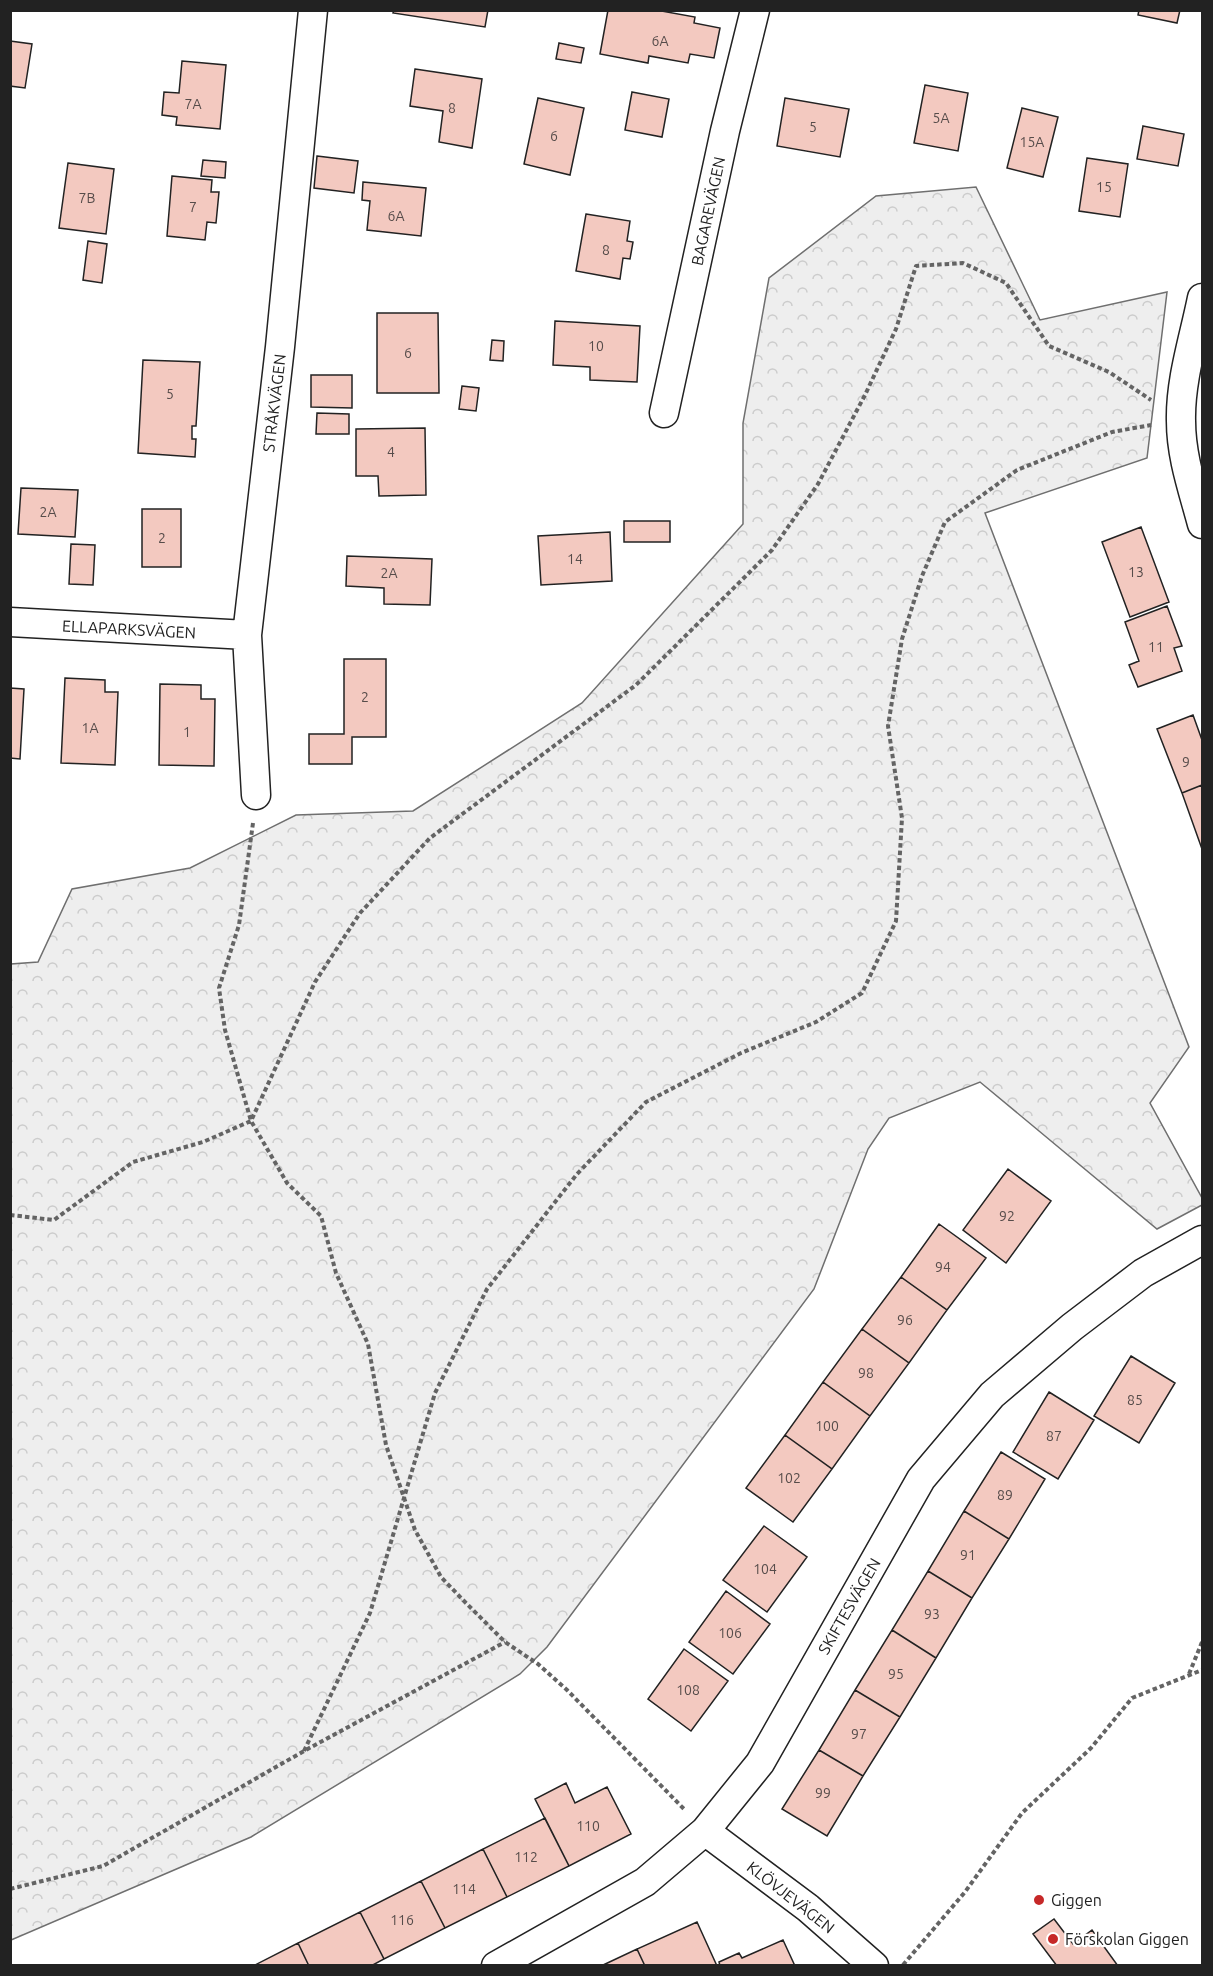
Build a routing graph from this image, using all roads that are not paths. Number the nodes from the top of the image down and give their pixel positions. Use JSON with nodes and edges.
{"nodes":[{"id":1,"x":313,"y":10,"type":"edge"},
{"id":2,"x":755,"y":10,"type":"edge"},
{"id":3,"x":1203,"y":298,"type":"edge"},
{"id":4,"x":664,"y":413,"type":"dead end"},
{"id":5,"x":1203,"y":525,"type":"edge"},
{"id":6,"x":10,"y":622,"type":"edge"},
{"id":7,"x":247,"y":635,"type":"junction"},
{"id":8,"x":256,"y":795,"type":"road end"},
{"id":9,"x":1203,"y":1240,"type":"edge"},
{"id":10,"x":705,"y":1831,"type":"junction"},
{"id":11,"x":496,"y":1965,"type":"edge"},
{"id":12,"x":874,"y":1965,"type":"edge"}],
"edges":[{"from":1,"to":7,"type":"street","name":"STRÅKVÄGEN"},
{"from":2,"to":4,"type":"street","name":"BAGAREVÄGEN"},
{"from":3,"to":5,"type":"street"},
{"from":6,"to":7,"type":"street","name":"ELLAPARKSVÄGEN"},
{"from":7,"to":8,"type":"street","name":"STRÅKVÄGEN"},
{"from":9,"to":10,"type":"street","name":"SKIFTESVÄGEN"},
{"from":10,"to":11,"type":"street","name":"SKIFTESVÄGEN"},
{"from":10,"to":12,"type":"street","name":"KLÖVJEVÄGEN"}]}
